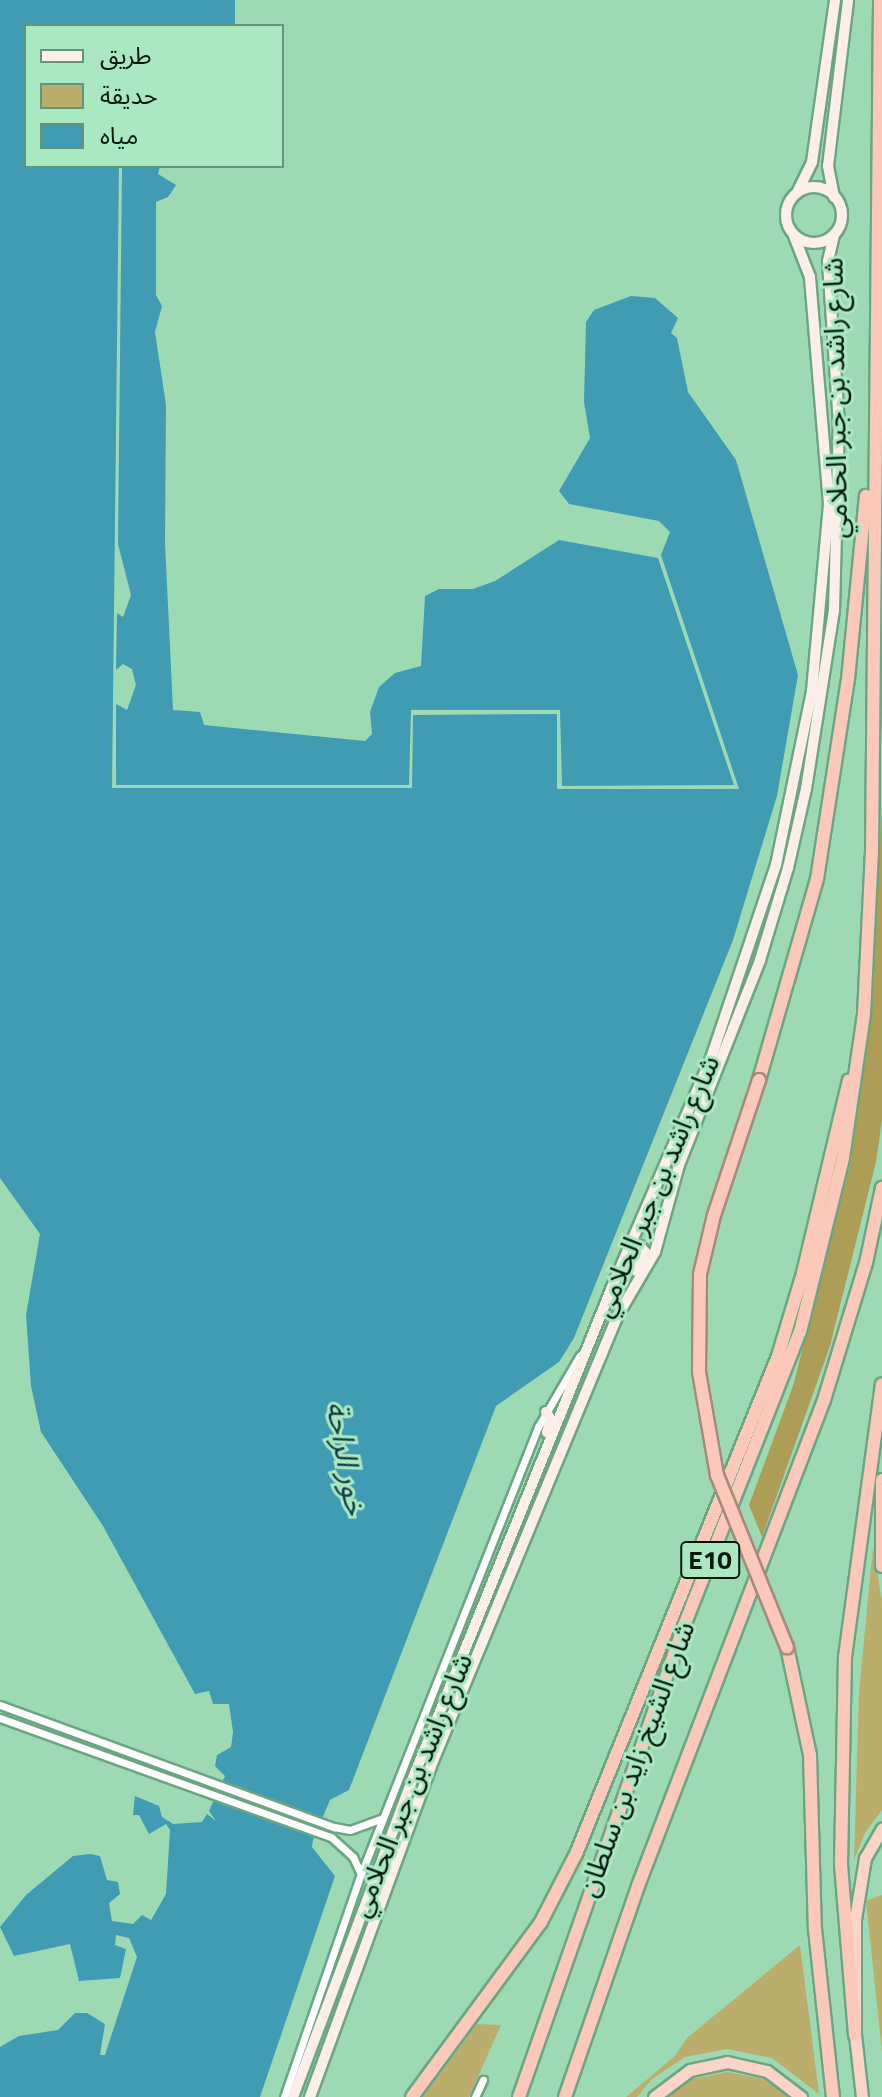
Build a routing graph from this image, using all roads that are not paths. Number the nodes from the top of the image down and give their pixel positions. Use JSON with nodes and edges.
{"nodes":[{"id":1,"x":835,"y":0,"type":"edge"},
{"id":2,"x":848,"y":0,"type":"edge"},
{"id":3,"x":880,"y":0,"type":"edge"},
{"id":4,"x":797,"y":193,"type":"junction"},
{"id":5,"x":834,"y":197,"type":"junction"},
{"id":6,"x":834,"y":234,"type":"junction"},
{"id":7,"x":794,"y":236,"type":"junction"},
{"id":8,"x":873,"y":433,"type":"junction"},
{"id":9,"x":864,"y":1014,"type":"junction"},
{"id":10,"x":882,"y":1188,"type":"edge"},
{"id":11,"x":630,"y":1246,"type":"junction"},
{"id":12,"x":626,"y":1299,"type":"junction"},
{"id":13,"x":588,"y":1344,"type":"junction"},
{"id":14,"x":882,"y":1385,"type":"edge"},
{"id":15,"x":546,"y":1412,"type":"junction"},
{"id":16,"x":540,"y":1463,"type":"junction"},
{"id":17,"x":882,"y":1480,"type":"edge"},
{"id":18,"x":882,"y":1566,"type":"edge"},
{"id":19,"x":0,"y":1705,"type":"edge"},
{"id":20,"x":0,"y":1718,"type":"edge"},
{"id":21,"x":384,"y":1816,"type":"junction"},
{"id":22,"x":882,"y":1828,"type":"edge"},
{"id":23,"x":361,"y":1874,"type":"junction"},
{"id":24,"x":849,"y":1921,"type":"junction"},
{"id":25,"x":855,"y":2035,"type":"joint"},
{"id":26,"x":859,"y":2073,"type":"junction"},
{"id":27,"x":483,"y":2080,"type":"dead end"},
{"id":28,"x":284,"y":2097,"type":"edge"},
{"id":29,"x":293,"y":2097,"type":"edge"},
{"id":30,"x":310,"y":2097,"type":"edge"},
{"id":31,"x":412,"y":2097,"type":"edge"},
{"id":32,"x":475,"y":2097,"type":"edge"},
{"id":33,"x":519,"y":2097,"type":"edge"},
{"id":34,"x":565,"y":2097,"type":"edge"},
{"id":35,"x":654,"y":2097,"type":"edge"},
{"id":36,"x":801,"y":2097,"type":"edge"},
{"id":37,"x":833,"y":2097,"type":"edge"},
{"id":38,"x":862,"y":2097,"type":"edge"},
{"id":39,"x":869,"y":2097,"type":"edge"}],
"edges":[{"from":1,"to":4,"type":"main road"},
{"from":2,"to":5,"type":"main road"},
{"from":3,"to":8,"type":"highway","name":"شارع الشيخ زايد بن سلطان","number":"E10"},
{"from":4,"to":5,"type":"main road"},
{"from":4,"to":7,"type":"main road"},
{"from":5,"to":6,"type":"main road"},
{"from":6,"to":7,"type":"main road"},
{"from":6,"to":12,"type":"main road","name":"شارع راشد بن جبر الحلامي"},
{"from":7,"to":11,"type":"main road","name":"شارع راشد بن جبر الحلامي"},
{"from":8,"to":9,"type":"highway","name":"شارع الشيخ زايد بن سلطان","number":"E10"},
{"from":8,"to":37,"type":"highway","bridge":true},
{"from":9,"to":31,"type":"highway"},
{"from":9,"to":33,"type":"highway","name":"شارع الشيخ زايد بن سلطان","number":"E10"},
{"from":10,"to":34,"type":"highway","name":"شارع الشيخ زايد بن سلطان","number":"E10"},
{"from":11,"to":12,"type":"main road"},
{"from":11,"to":13,"type":"main road","name":"شارع راشد بن جبر الحلامي"},
{"from":12,"to":30,"type":"main road","name":"شارع راشد بن جبر الحلامي"},
{"from":13,"to":15,"type":"street"},
{"from":13,"to":16,"type":"main road","name":"شارع راشد بن جبر الحلامي"},
{"from":14,"to":24,"type":"highway"},
{"from":15,"to":16,"type":"main road"},
{"from":15,"to":21,"type":"street"},
{"from":16,"to":29,"type":"main road","name":"شارع راشد بن جبر الحلامي"},
{"from":17,"to":18,"type":"highway"},
{"from":19,"to":21,"type":"street"},
{"from":20,"to":23,"type":"street"},
{"from":21,"to":23,"type":"street"},
{"from":22,"to":24,"type":"highway"},
{"from":23,"to":28,"type":"street"},
{"from":24,"to":25,"type":"highway"},
{"from":25,"to":26,"type":"highway"},
{"from":26,"to":38,"type":"highway"},
{"from":26,"to":39,"type":"highway"},
{"from":27,"to":32,"type":"street"},
{"from":35,"to":36,"type":"highway"}]}
